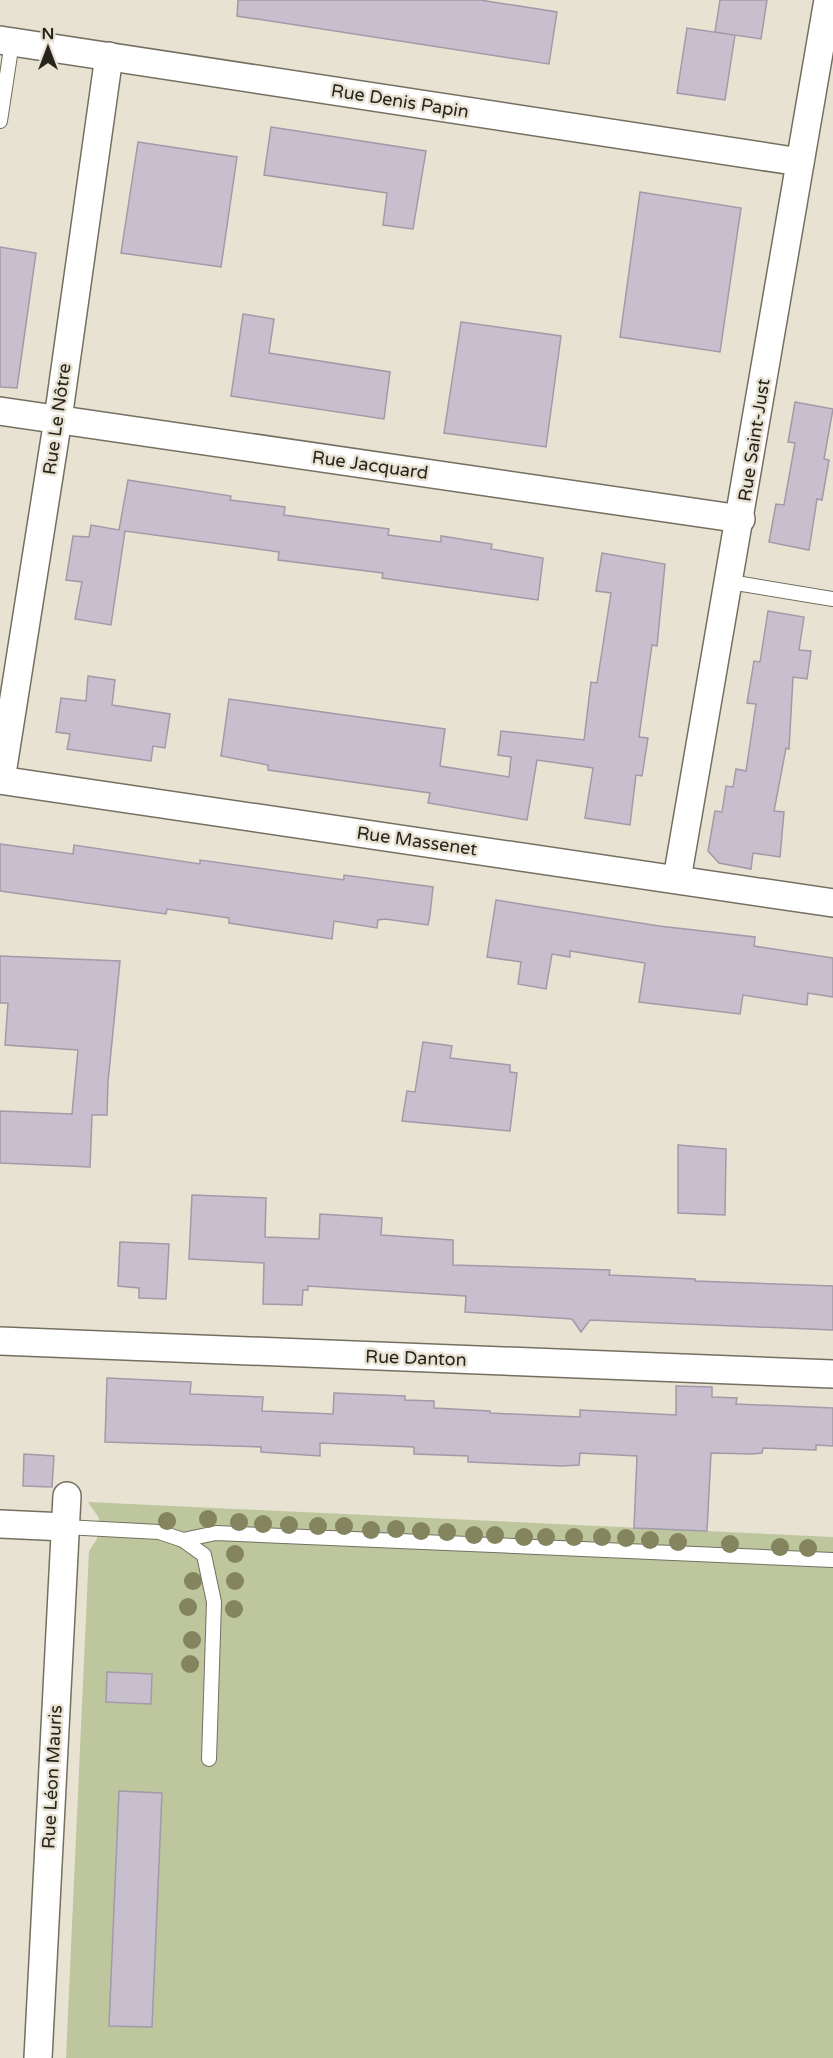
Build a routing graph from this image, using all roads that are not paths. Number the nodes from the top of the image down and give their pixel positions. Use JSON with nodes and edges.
{"nodes":[{"id":1,"x":828,"y":0,"type":"edge"},
{"id":2,"x":6,"y":41,"type":"edge"},
{"id":3,"x":109,"y":56,"type":"junction"},
{"id":4,"x":0,"y":121,"type":"edge"},
{"id":5,"x":800,"y":162,"type":"junction"},
{"id":6,"x":0,"y":411,"type":"edge"},
{"id":7,"x":58,"y":419,"type":"junction"},
{"id":8,"x":741,"y":519,"type":"junction"},
{"id":9,"x":730,"y":582,"type":"junction"},
{"id":10,"x":833,"y":599,"type":"edge"},
{"id":11,"x":1,"y":780,"type":"edge"},
{"id":12,"x":677,"y":879,"type":"junction"},
{"id":13,"x":833,"y":903,"type":"edge"},
{"id":14,"x":0,"y":1341,"type":"edge"},
{"id":15,"x":833,"y":1374,"type":"edge"},
{"id":16,"x":67,"y":1496,"type":"dead end"},
{"id":17,"x":0,"y":1524,"type":"edge"},
{"id":18,"x":65,"y":1527,"type":"junction"},
{"id":19,"x":183,"y":1540,"type":"junction"},
{"id":20,"x":833,"y":1560,"type":"edge"},
{"id":21,"x":209,"y":1759,"type":"dead end"},
{"id":22,"x":38,"y":2058,"type":"edge"}],
"edges":[{"from":1,"to":5,"type":"street","name":"Rue Saint-Just"},
{"from":2,"to":3,"type":"street","name":"Rue Denis Papin"},
{"from":2,"to":4,"type":"lane"},
{"from":3,"to":5,"type":"street","name":"Rue Denis Papin"},
{"from":3,"to":7,"type":"street","name":"Rue Le Nôtre"},
{"from":5,"to":8,"type":"street","name":"Rue Saint-Just"},
{"from":6,"to":7,"type":"street","name":"Rue Jacquard"},
{"from":7,"to":8,"type":"street","name":"Rue Jacquard"},
{"from":7,"to":11,"type":"street","name":"Rue Le Nôtre"},
{"from":8,"to":9,"type":"street","name":"Rue Saint-Just"},
{"from":9,"to":10,"type":"lane"},
{"from":9,"to":12,"type":"street","name":"Rue Saint-Just"},
{"from":11,"to":12,"type":"street","name":"Rue Massenet"},
{"from":12,"to":13,"type":"street","name":"Rue Massenet"},
{"from":14,"to":15,"type":"street","name":"Rue Danton"},
{"from":16,"to":18,"type":"street","name":"Rue Léon Mauris"},
{"from":17,"to":18,"type":"street"},
{"from":18,"to":19,"type":"lane"},
{"from":18,"to":22,"type":"street","name":"Rue Léon Mauris"},
{"from":19,"to":20,"type":"lane"},
{"from":19,"to":21,"type":"lane"}]}
